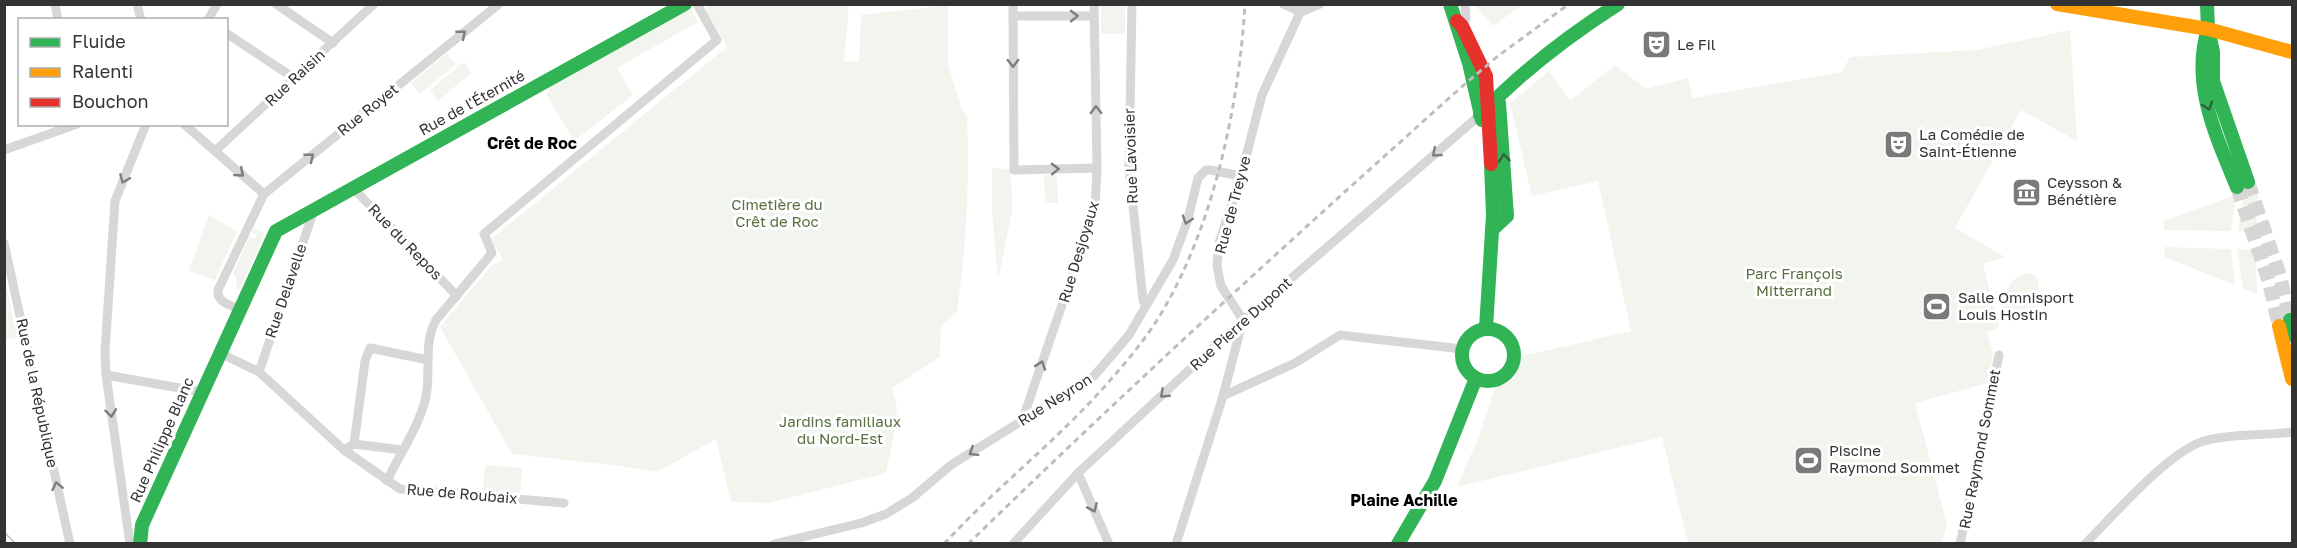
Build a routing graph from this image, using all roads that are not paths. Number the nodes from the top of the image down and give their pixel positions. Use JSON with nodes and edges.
{"nodes":[{"id":1,"x":217,"y":4,"type":"edge"},
{"id":2,"x":276,"y":4,"type":"edge"},
{"id":3,"x":374,"y":4,"type":"edge"},
{"id":4,"x":499,"y":4,"type":"edge"},
{"id":5,"x":685,"y":4,"type":"edge"},
{"id":6,"x":697,"y":4,"type":"edge"},
{"id":7,"x":1012,"y":4,"type":"edge"},
{"id":8,"x":1094,"y":4,"type":"edge"},
{"id":9,"x":1132,"y":4,"type":"edge"},
{"id":10,"x":1283,"y":4,"type":"edge"},
{"id":11,"x":1320,"y":4,"type":"edge"},
{"id":12,"x":1450,"y":4,"type":"edge"},
{"id":13,"x":1465,"y":4,"type":"edge"},
{"id":14,"x":1618,"y":4,"type":"edge"},
{"id":15,"x":2057,"y":4,"type":"edge"},
{"id":16,"x":2207,"y":4,"type":"edge"},
{"id":17,"x":1302,"y":8,"type":"edge"},
{"id":18,"x":1013,"y":16,"type":"junction"},
{"id":19,"x":1094,"y":16,"type":"junction"},
{"id":20,"x":209,"y":18,"type":"edge"},
{"id":21,"x":1459,"y":23,"type":"junction"},
{"id":22,"x":2208,"y":29,"type":"junction"},
{"id":23,"x":228,"y":34,"type":"edge"},
{"id":24,"x":333,"y":43,"type":"junction"},
{"id":25,"x":2292,"y":52,"type":"edge"},
{"id":26,"x":1469,"y":63,"type":"junction"},
{"id":27,"x":1486,"y":76,"type":"junction"},
{"id":28,"x":294,"y":78,"type":"junction"},
{"id":29,"x":1516,"y":80,"type":"junction"},
{"id":30,"x":1490,"y":101,"type":"junction"},
{"id":31,"x":71,"y":126,"type":"edge"},
{"id":32,"x":145,"y":126,"type":"edge"},
{"id":33,"x":186,"y":126,"type":"edge"},
{"id":34,"x":4,"y":150,"type":"edge"},
{"id":35,"x":215,"y":151,"type":"junction"},
{"id":36,"x":1097,"y":168,"type":"junction"},
{"id":37,"x":1241,"y":176,"type":"junction"},
{"id":38,"x":2243,"y":184,"type":"tunnel mouth"},
{"id":39,"x":353,"y":188,"type":"junction"},
{"id":40,"x":264,"y":194,"type":"junction"},
{"id":41,"x":314,"y":210,"type":"junction"},
{"id":42,"x":1492,"y":230,"type":"junction"},
{"id":43,"x":276,"y":231,"type":"joint"},
{"id":44,"x":4,"y":243,"type":"edge"},
{"id":45,"x":456,"y":296,"type":"junction"},
{"id":46,"x":1146,"y":306,"type":"junction"},
{"id":47,"x":240,"y":309,"type":"junction"},
{"id":48,"x":1243,"y":320,"type":"junction"},
{"id":49,"x":1486,"y":328,"type":"junction"},
{"id":50,"x":2292,"y":335,"type":"edge"},
{"id":51,"x":1462,"y":349,"type":"junction"},
{"id":52,"x":220,"y":353,"type":"junction"},
{"id":53,"x":1999,"y":355,"type":"dead end"},
{"id":54,"x":428,"y":360,"type":"junction"},
{"id":55,"x":259,"y":372,"type":"junction"},
{"id":56,"x":106,"y":375,"type":"junction"},
{"id":57,"x":1476,"y":378,"type":"junction"},
{"id":58,"x":2292,"y":379,"type":"edge"},
{"id":59,"x":202,"y":392,"type":"junction"},
{"id":60,"x":1223,"y":396,"type":"junction"},
{"id":61,"x":1022,"y":421,"type":"junction"},
{"id":62,"x":2292,"y":432,"type":"edge"},
{"id":63,"x":354,"y":444,"type":"junction"},
{"id":64,"x":344,"y":450,"type":"junction"},
{"id":65,"x":402,"y":450,"type":"junction"},
{"id":66,"x":1078,"y":473,"type":"junction"},
{"id":67,"x":387,"y":481,"type":"junction"},
{"id":68,"x":564,"y":503,"type":"dead end"},
{"id":69,"x":70,"y":543,"type":"edge"},
{"id":70,"x":130,"y":543,"type":"edge"},
{"id":71,"x":140,"y":543,"type":"edge"},
{"id":72,"x":774,"y":543,"type":"edge"},
{"id":73,"x":1013,"y":543,"type":"edge"},
{"id":74,"x":1109,"y":543,"type":"edge"},
{"id":75,"x":1176,"y":543,"type":"edge"},
{"id":76,"x":1398,"y":543,"type":"edge"},
{"id":77,"x":1960,"y":543,"type":"edge"},
{"id":78,"x":2085,"y":543,"type":"edge"}],
"edges":[{"from":1,"to":20,"type":"street"},
{"from":2,"to":24,"type":"street"},
{"from":3,"to":24,"type":"street","name":"Rue Raisin"},
{"from":40,"to":4,"type":"street","name":"Rue Royet","one_way":true},
{"from":5,"to":39,"type":"street","name":"Rue de l'Éternité"},
{"from":6,"to":45,"type":"street"},
{"from":7,"to":18,"type":"street"},
{"from":8,"to":19,"type":"street","name":"Rue Desjoyaux"},
{"from":9,"to":46,"type":"street","name":"Rue Lavoisier"},
{"from":10,"to":17,"type":"street"},
{"from":11,"to":17,"type":"street"},
{"from":12,"to":21,"type":"street"},
{"from":13,"to":21,"type":"street"},
{"from":14,"to":29,"type":"street"},
{"from":15,"to":22,"type":"street"},
{"from":16,"to":22,"type":"street"},
{"from":17,"to":37,"type":"street","name":"Rue de Treyve"},
{"from":18,"to":19,"type":"street","one_way":true},
{"from":18,"to":36,"type":"street","one_way":true},
{"from":36,"to":19,"type":"street","name":"Rue Desjoyaux","one_way":true},
{"from":21,"to":26,"type":"street"},
{"from":21,"to":27,"type":"street"},
{"from":22,"to":25,"type":"street"},
{"from":22,"to":38,"type":"street"},
{"from":23,"to":28,"type":"street"},
{"from":24,"to":28,"type":"street","name":"Rue Raisin"},
{"from":26,"to":30,"type":"street"},
{"from":26,"to":30,"type":"street"},
{"from":27,"to":29,"type":"street"},
{"from":27,"to":30,"type":"street"},
{"from":28,"to":35,"type":"street","name":"Rue Raisin"},
{"from":29,"to":30,"type":"street"},
{"from":30,"to":42,"type":"street"},
{"from":42,"to":30,"type":"street","one_way":true},
{"from":30,"to":48,"type":"street","name":"Rue Pierre Dupont","one_way":true},
{"from":31,"to":34,"type":"street"},
{"from":32,"to":56,"type":"street","one_way":true},
{"from":33,"to":35,"type":"street"},
{"from":35,"to":40,"type":"street","one_way":true},
{"from":61,"to":36,"type":"street","name":"Rue Desjoyaux","one_way":true},
{"from":37,"to":46,"type":"street","name":"Rue Neyron","one_way":true},
{"from":37,"to":48,"type":"street","name":"Rue de Treyve"},
{"from":39,"to":41,"type":"street","name":"Rue de l'Éternité"},
{"from":39,"to":45,"type":"street","name":"Rue du Repos"},
{"from":40,"to":47,"type":"street","name":"Rue Royet"},
{"from":41,"to":43,"type":"street","name":"Rue de l'Éternité"},
{"from":41,"to":55,"type":"street","name":"Rue Delavelle"},
{"from":42,"to":49,"type":"street"},
{"from":43,"to":47,"type":"street","name":"Rue Philippe Blanc"},
{"from":69,"to":44,"type":"street","name":"Rue de la République","one_way":true},
{"from":45,"to":54,"type":"street"},
{"from":46,"to":61,"type":"street","name":"Rue Neyron"},
{"from":47,"to":52,"type":"street","name":"Rue Philippe Blanc"},
{"from":48,"to":60,"type":"street"},
{"from":48,"to":66,"type":"street","name":"Rue Pierre Dupont","one_way":true},
{"from":49,"to":51,"type":"street"},
{"from":49,"to":57,"type":"street"},
{"from":50,"to":58,"type":"street"},
{"from":51,"to":57,"type":"street"},
{"from":51,"to":60,"type":"street"},
{"from":52,"to":55,"type":"street","name":"Rue de Roubaix"},
{"from":52,"to":59,"type":"street","name":"Rue Philippe Blanc"},
{"from":53,"to":77,"type":"street","name":"Rue Raymond Sommet"},
{"from":54,"to":63,"type":"street"},
{"from":54,"to":65,"type":"street"},
{"from":55,"to":64,"type":"street","name":"Rue de Roubaix"},
{"from":56,"to":59,"type":"street"},
{"from":56,"to":70,"type":"street","one_way":true},
{"from":57,"to":76,"type":"street"},
{"from":59,"to":71,"type":"street","name":"Rue Philippe Blanc"},
{"from":60,"to":75,"type":"street"},
{"from":61,"to":72,"type":"street","name":"Rue Neyron","one_way":true},
{"from":62,"to":78,"type":"street"},
{"from":63,"to":64,"type":"street"},
{"from":63,"to":65,"type":"street"},
{"from":64,"to":67,"type":"street","name":"Rue de Roubaix"},
{"from":65,"to":67,"type":"street"},
{"from":66,"to":73,"type":"street","name":"Rue Pierre Dupont"},
{"from":66,"to":74,"type":"street","one_way":true},
{"from":67,"to":68,"type":"street","name":"Rue de Roubaix"}]}
